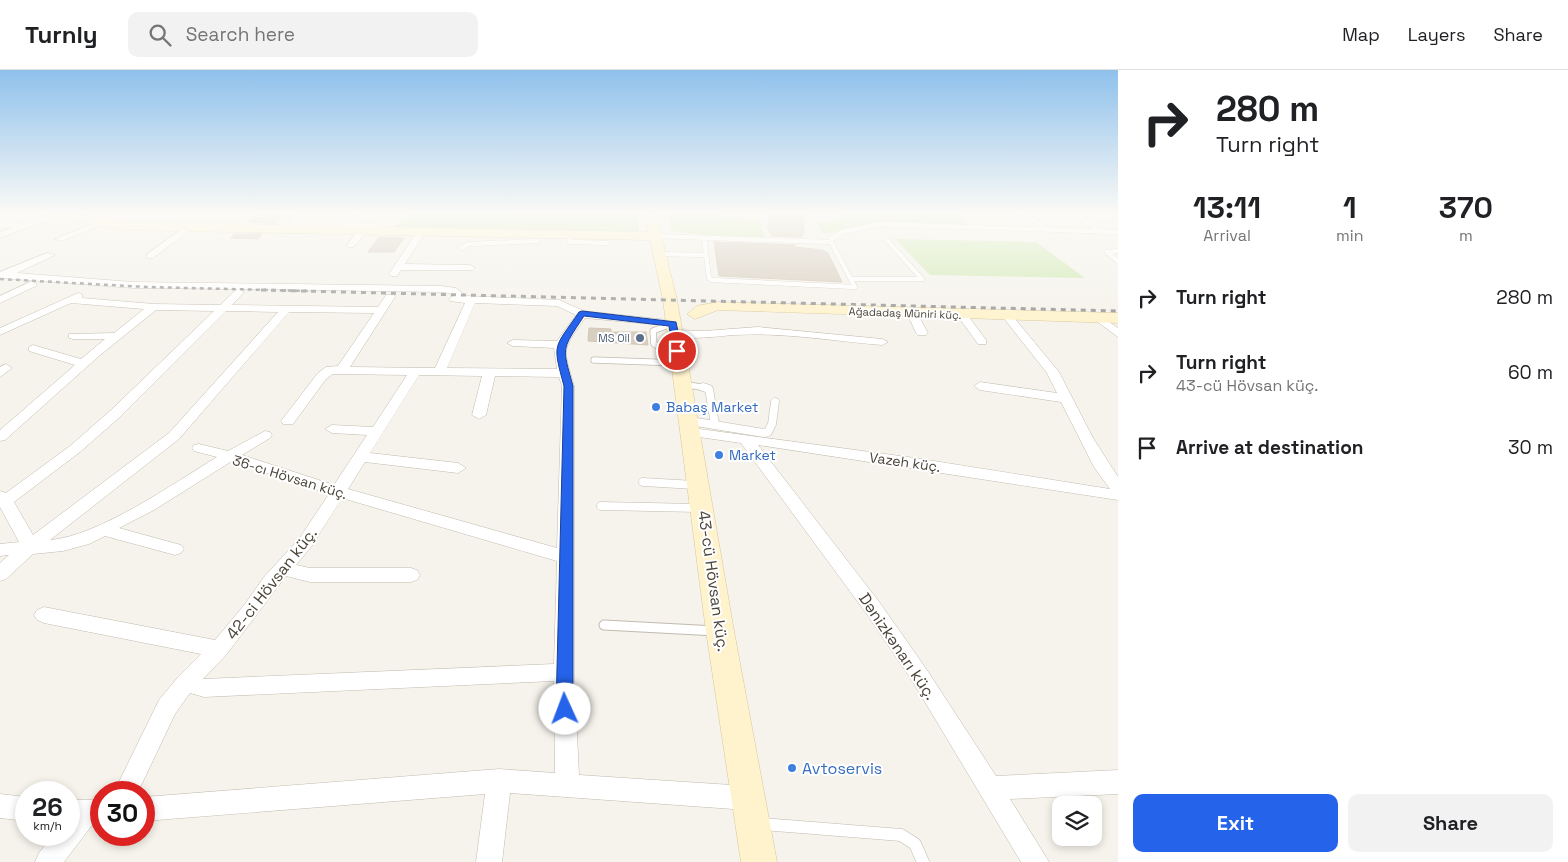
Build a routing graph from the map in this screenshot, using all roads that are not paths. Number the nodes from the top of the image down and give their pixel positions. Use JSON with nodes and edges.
{"nodes":[{"id":1,"x":157,"y":251,"type":"edge"},
{"id":2,"x":409,"y":251,"type":"edge"},
{"id":3,"x":658,"y":251,"type":"edge"},
{"id":4,"x":705,"y":251,"type":"edge"},
{"id":5,"x":836,"y":251,"type":"edge"},
{"id":6,"x":897,"y":251,"type":"edge"},
{"id":7,"x":1118,"y":251,"type":"edge"},
{"id":8,"x":659,"y":254,"type":"junction"},
{"id":9,"x":50,"y":255,"type":"dead end"},
{"id":10,"x":705,"y":255,"type":"junction"},
{"id":11,"x":150,"y":256,"type":"dead end"},
{"id":12,"x":1118,"y":261,"type":"edge"},
{"id":13,"x":470,"y":268,"type":"dead end"},
{"id":14,"x":397,"y":270,"type":"junction"},
{"id":15,"x":232,"y":275,"type":"dead end"},
{"id":16,"x":289,"y":275,"type":"dead end"},
{"id":17,"x":458,"y":276,"type":"dead end"},
{"id":18,"x":1,"y":277,"type":"edge"},
{"id":19,"x":852,"y":279,"type":"junction"},
{"id":20,"x":32,"y":284,"type":"junction"},
{"id":21,"x":220,"y":286,"type":"junction"},
{"id":22,"x":278,"y":287,"type":"junction"},
{"id":23,"x":194,"y":291,"type":"dead end"},
{"id":24,"x":239,"y":292,"type":"junction"},
{"id":25,"x":264,"y":292,"type":"dead end"},
{"id":26,"x":388,"y":292,"type":"junction"},
{"id":27,"x":332,"y":294,"type":"dead end"},
{"id":28,"x":468,"y":299,"type":"junction"},
{"id":29,"x":0,"y":300,"type":"edge"},
{"id":30,"x":70,"y":300,"type":"junction"},
{"id":31,"x":154,"y":307,"type":"junction"},
{"id":32,"x":220,"y":308,"type":"junction"},
{"id":33,"x":287,"y":308,"type":"junction"},
{"id":34,"x":381,"y":310,"type":"junction"},
{"id":35,"x":912,"y":313,"type":"junction"},
{"id":36,"x":582,"y":314,"type":"junction"},
{"id":37,"x":962,"y":314,"type":"junction"},
{"id":38,"x":1007,"y":316,"type":"junction"},
{"id":39,"x":1099,"y":318,"type":"junction"},
{"id":40,"x":1118,"y":318,"type":"edge"},
{"id":41,"x":0,"y":332,"type":"edge"},
{"id":42,"x":922,"y":332,"type":"dead end"},
{"id":43,"x":1118,"y":334,"type":"edge"},
{"id":44,"x":73,"y":336,"type":"dead end"},
{"id":45,"x":114,"y":336,"type":"junction"},
{"id":46,"x":678,"y":336,"type":"junction"},
{"id":47,"x":882,"y":342,"type":"dead end"},
{"id":48,"x":982,"y":342,"type":"dead end"},
{"id":49,"x":513,"y":343,"type":"dead end"},
{"id":50,"x":560,"y":345,"type":"junction"},
{"id":51,"x":34,"y":349,"type":"dead end"},
{"id":52,"x":594,"y":360,"type":"dead end"},
{"id":53,"x":85,"y":364,"type":"junction"},
{"id":54,"x":342,"y":370,"type":"junction"},
{"id":55,"x":415,"y":372,"type":"junction"},
{"id":56,"x":439,"y":372,"type":"junction"},
{"id":57,"x":565,"y":372,"type":"junction"},
{"id":58,"x":489,"y":373,"type":"junction"},
{"id":59,"x":980,"y":386,"type":"dead end"},
{"id":60,"x":1068,"y":398,"type":"junction"},
{"id":61,"x":775,"y":402,"type":"dead end"},
{"id":62,"x":479,"y":415,"type":"dead end"},
{"id":63,"x":288,"y":421,"type":"dead end"},
{"id":64,"x":699,"y":426,"type":"junction"},
{"id":65,"x":332,"y":429,"type":"dead end"},
{"id":66,"x":378,"y":431,"type":"junction"},
{"id":67,"x":265,"y":434,"type":"dead end"},
{"id":68,"x":0,"y":437,"type":"edge"},
{"id":69,"x":746,"y":440,"type":"junction"},
{"id":70,"x":199,"y":448,"type":"dead end"},
{"id":71,"x":230,"y":456,"type":"junction"},
{"id":72,"x":362,"y":457,"type":"junction"},
{"id":73,"x":458,"y":468,"type":"dead end"},
{"id":74,"x":643,"y":482,"type":"dead end"},
{"id":75,"x":1118,"y":488,"type":"edge"},
{"id":76,"x":340,"y":492,"type":"junction"},
{"id":77,"x":1118,"y":495,"type":"edge"},
{"id":78,"x":701,"y":497,"type":"junction"},
{"id":79,"x":3,"y":499,"type":"edge"},
{"id":80,"x":601,"y":506,"type":"dead end"},
{"id":81,"x":105,"y":530,"type":"junction"},
{"id":82,"x":30,"y":546,"type":"junction"},
{"id":83,"x":175,"y":549,"type":"dead end"},
{"id":84,"x":0,"y":550,"type":"edge"},
{"id":85,"x":565,"y":557,"type":"junction"},
{"id":86,"x":284,"y":567,"type":"junction"},
{"id":87,"x":0,"y":574,"type":"edge"},
{"id":88,"x":411,"y":575,"type":"dead end"},
{"id":89,"x":44,"y":615,"type":"dead end"},
{"id":90,"x":604,"y":625,"type":"dead end"},
{"id":91,"x":720,"y":631,"type":"junction"},
{"id":92,"x":219,"y":649,"type":"junction"},
{"id":93,"x":564,"y":672,"type":"junction"},
{"id":94,"x":185,"y":683,"type":"junction"},
{"id":95,"x":131,"y":781,"type":"edge"},
{"id":96,"x":499,"y":781,"type":"junction"},
{"id":97,"x":1118,"y":782,"type":"edge"},
{"id":98,"x":567,"y":784,"type":"junction"},
{"id":99,"x":990,"y":788,"type":"junction"},
{"id":100,"x":0,"y":806,"type":"edge"},
{"id":101,"x":15,"y":807,"type":"edge"},
{"id":102,"x":155,"y":808,"type":"edge"},
{"id":103,"x":750,"y":811,"type":"junction"},
{"id":104,"x":85,"y":812,"type":"edge"},
{"id":105,"x":48,"y":862,"type":"edge"},
{"id":106,"x":489,"y":862,"type":"edge"},
{"id":107,"x":759,"y":862,"type":"edge"},
{"id":108,"x":923,"y":862,"type":"edge"},
{"id":109,"x":1036,"y":862,"type":"edge"}],
"edges":[{"from":1,"to":11,"type":"street"},
{"from":2,"to":14,"type":"street"},
{"from":3,"to":8,"type":"street","name":"43-cü Hövsan küç."},
{"from":4,"to":10,"type":"lane"},
{"from":5,"to":19,"type":"lane"},
{"from":6,"to":19,"type":"lane"},
{"from":7,"to":12,"type":"lane"},
{"from":8,"to":10,"type":"lane"},
{"from":8,"to":46,"type":"street","name":"43-cü Hövsan küç."},
{"from":9,"to":18,"type":"street"},
{"from":10,"to":19,"type":"lane"},
{"from":13,"to":14,"type":"street"},
{"from":14,"to":17,"type":"street"},
{"from":14,"to":26,"type":"street"},
{"from":15,"to":21,"type":"street"},
{"from":16,"to":22,"type":"street"},
{"from":18,"to":20,"type":"street"},
{"from":18,"to":21,"type":"street"},
{"from":20,"to":29,"type":"street"},
{"from":20,"to":30,"type":"street"},
{"from":21,"to":22,"type":"street"},
{"from":22,"to":26,"type":"street"},
{"from":23,"to":24,"type":"street"},
{"from":24,"to":25,"type":"street"},
{"from":24,"to":32,"type":"street"},
{"from":26,"to":27,"type":"street"},
{"from":26,"to":28,"type":"street"},
{"from":26,"to":34,"type":"street"},
{"from":28,"to":36,"type":"street"},
{"from":28,"to":56,"type":"street"},
{"from":30,"to":31,"type":"street"},
{"from":30,"to":41,"type":"street"},
{"from":31,"to":32,"type":"street"},
{"from":31,"to":45,"type":"street"},
{"from":32,"to":33,"type":"street"},
{"from":32,"to":79,"type":"street"},
{"from":33,"to":34,"type":"street"},
{"from":33,"to":82,"type":"street"},
{"from":34,"to":54,"type":"street"},
{"from":35,"to":37,"type":"street","name":"Ağadadaş Müniri küç."},
{"from":35,"to":42,"type":"street"},
{"from":35,"to":46,"type":"street","name":"Ağadadaş Müniri küç."},
{"from":36,"to":46,"type":"street"},
{"from":36,"to":50,"type":"street"},
{"from":37,"to":38,"type":"street","name":"Ağadadaş Müniri küç."},
{"from":37,"to":48,"type":"street"},
{"from":38,"to":39,"type":"street","name":"Ağadadaş Müniri küç."},
{"from":38,"to":60,"type":"street"},
{"from":39,"to":40,"type":"street","name":"Ağadadaş Müniri küç."},
{"from":39,"to":43,"type":"street"},
{"from":44,"to":45,"type":"street"},
{"from":45,"to":53,"type":"street"},
{"from":46,"to":47,"type":"street"},
{"from":46,"to":52,"type":"lane"},
{"from":46,"to":64,"type":"street","name":"43-cü Hövsan küç."},
{"from":49,"to":50,"type":"street"},
{"from":50,"to":57,"type":"street"},
{"from":51,"to":53,"type":"street"},
{"from":53,"to":68,"type":"street"},
{"from":54,"to":55,"type":"street"},
{"from":54,"to":63,"type":"street"},
{"from":55,"to":56,"type":"street"},
{"from":55,"to":66,"type":"street","name":"42-ci Hövsan küç."},
{"from":56,"to":58,"type":"street"},
{"from":57,"to":58,"type":"street"},
{"from":57,"to":85,"type":"street"},
{"from":58,"to":62,"type":"street"},
{"from":59,"to":60,"type":"street"},
{"from":60,"to":75,"type":"street"},
{"from":61,"to":64,"type":"lane"},
{"from":64,"to":69,"type":"street","name":"Vazeh küç."},
{"from":64,"to":78,"type":"street","name":"43-cü Hövsan küç."},
{"from":65,"to":66,"type":"street"},
{"from":66,"to":72,"type":"street","name":"42-ci Hövsan küç."},
{"from":67,"to":71,"type":"street"},
{"from":69,"to":77,"type":"street","name":"Vazeh küç."},
{"from":69,"to":99,"type":"street","name":"Dənizkənarı küç."},
{"from":70,"to":71,"type":"street"},
{"from":71,"to":76,"type":"street","name":"36-cı Hövsan küç."},
{"from":71,"to":81,"type":"street","name":"36-cı Hövsan küç."},
{"from":72,"to":73,"type":"street"},
{"from":72,"to":76,"type":"street","name":"42-ci Hövsan küç."},
{"from":74,"to":78,"type":"lane"},
{"from":76,"to":85,"type":"street","name":"36-cı Hövsan küç."},
{"from":76,"to":86,"type":"street","name":"42-ci Hövsan küç."},
{"from":78,"to":80,"type":"lane"},
{"from":78,"to":91,"type":"street","name":"43-cü Hövsan küç."},
{"from":79,"to":82,"type":"street"},
{"from":81,"to":82,"type":"street","name":"36-cı Hövsan küç."},
{"from":81,"to":83,"type":"street"},
{"from":82,"to":84,"type":"street","name":"36-cı Hövsan küç."},
{"from":82,"to":87,"type":"street"},
{"from":85,"to":93,"type":"street"},
{"from":86,"to":88,"type":"street"},
{"from":86,"to":92,"type":"street","name":"42-ci Hövsan küç."},
{"from":89,"to":92,"type":"street"},
{"from":90,"to":91,"type":"lane"},
{"from":91,"to":103,"type":"street","name":"43-cü Hövsan küç."},
{"from":92,"to":94,"type":"street","name":"42-ci Hövsan küç."},
{"from":93,"to":94,"type":"street"},
{"from":93,"to":98,"type":"street"},
{"from":94,"to":95,"type":"street","name":"42-ci Hövsan küç."},
{"from":96,"to":98,"type":"street"},
{"from":96,"to":102,"type":"street"},
{"from":96,"to":106,"type":"street"},
{"from":97,"to":99,"type":"street"},
{"from":98,"to":103,"type":"street"},
{"from":99,"to":109,"type":"street","name":"Dənizkənarı küç."},
{"from":100,"to":101,"type":"street"},
{"from":103,"to":107,"type":"street","name":"43-cü Hövsan küç."},
{"from":103,"to":108,"type":"lane"},
{"from":104,"to":105,"type":"street"}]}
